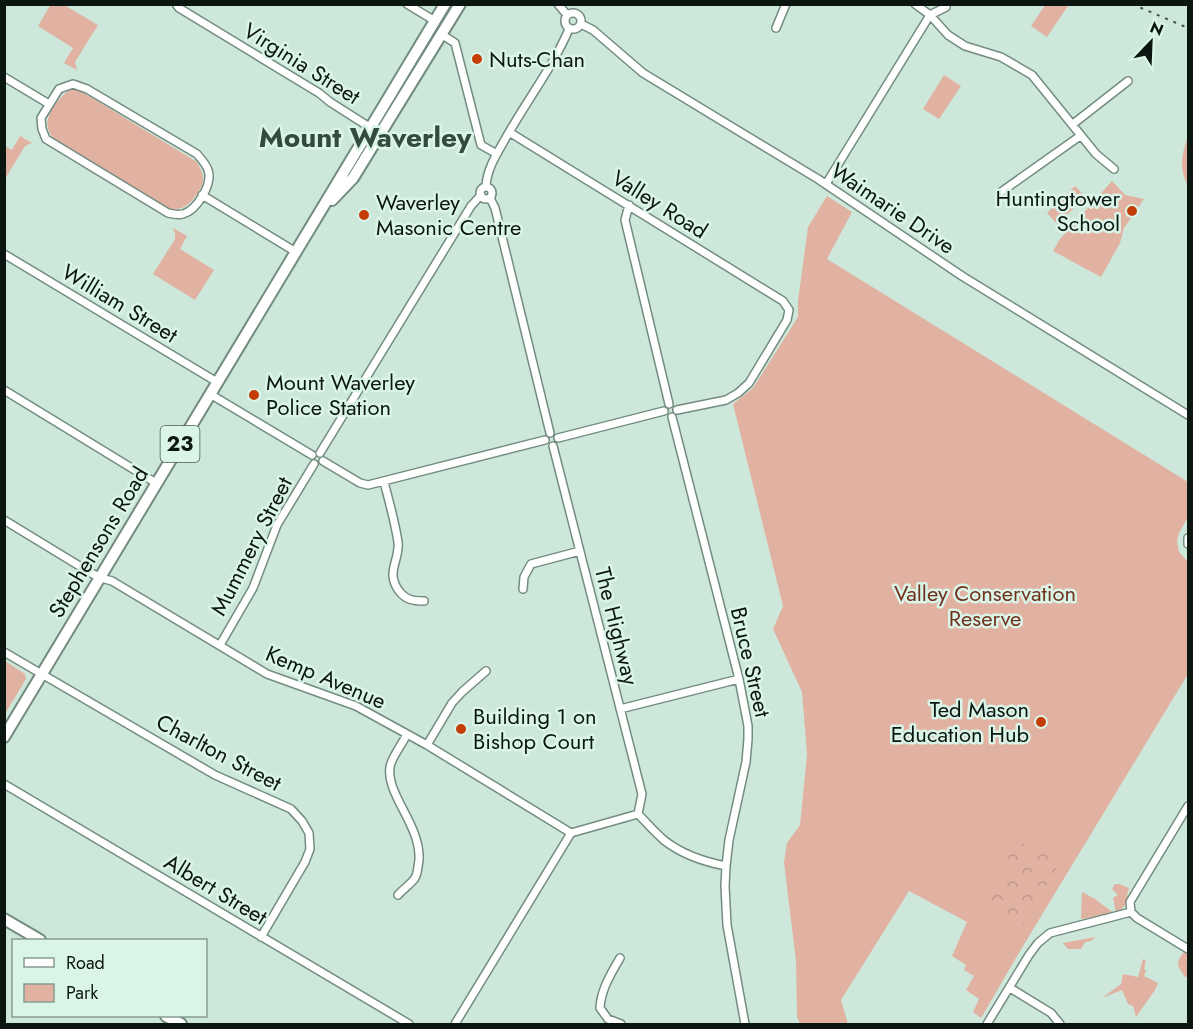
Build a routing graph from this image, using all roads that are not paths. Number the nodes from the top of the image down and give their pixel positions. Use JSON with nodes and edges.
{"nodes":[{"id":1,"x":176,"y":4,"type":"edge"},
{"id":2,"x":407,"y":4,"type":"edge"},
{"id":3,"x":445,"y":4,"type":"edge"},
{"id":4,"x":460,"y":4,"type":"edge"},
{"id":5,"x":558,"y":4,"type":"edge"},
{"id":6,"x":786,"y":4,"type":"edge"},
{"id":7,"x":915,"y":4,"type":"edge"},
{"id":8,"x":946,"y":7,"type":"dead end"},
{"id":9,"x":567,"y":15,"type":"junction"},
{"id":10,"x":930,"y":15,"type":"junction"},
{"id":11,"x":435,"y":21,"type":"junction"},
{"id":12,"x":581,"y":24,"type":"junction"},
{"id":13,"x":776,"y":28,"type":"dead end"},
{"id":14,"x":569,"y":29,"type":"junction"},
{"id":15,"x":441,"y":34,"type":"junction"},
{"id":16,"x":4,"y":77,"type":"edge"},
{"id":17,"x":1128,"y":81,"type":"dead end"},
{"id":18,"x":49,"y":104,"type":"junction"},
{"id":19,"x":1073,"y":124,"type":"junction"},
{"id":20,"x":375,"y":131,"type":"junction"},
{"id":21,"x":509,"y":132,"type":"junction"},
{"id":22,"x":1080,"y":136,"type":"junction"},
{"id":23,"x":497,"y":154,"type":"junction"},
{"id":24,"x":1114,"y":168,"type":"dead end"},
{"id":25,"x":826,"y":184,"type":"junction"},
{"id":26,"x":486,"y":186,"type":"junction"},
{"id":27,"x":1002,"y":192,"type":"dead end"},
{"id":28,"x":202,"y":195,"type":"junction"},
{"id":29,"x":481,"y":195,"type":"junction"},
{"id":30,"x":490,"y":198,"type":"junction"},
{"id":31,"x":629,"y":206,"type":"junction"},
{"id":32,"x":296,"y":252,"type":"junction"},
{"id":33,"x":4,"y":254,"type":"edge"},
{"id":34,"x":217,"y":382,"type":"junction"},
{"id":35,"x":4,"y":390,"type":"edge"},
{"id":36,"x":210,"y":394,"type":"junction"},
{"id":37,"x":669,"y":404,"type":"junction"},
{"id":38,"x":677,"y":410,"type":"junction"},
{"id":39,"x":664,"y":411,"type":"junction"},
{"id":40,"x":1188,"y":416,"type":"edge"},
{"id":41,"x":672,"y":417,"type":"junction"},
{"id":42,"x":550,"y":433,"type":"junction"},
{"id":43,"x":558,"y":438,"type":"junction"},
{"id":44,"x":545,"y":440,"type":"junction"},
{"id":45,"x":553,"y":446,"type":"junction"},
{"id":46,"x":320,"y":453,"type":"junction"},
{"id":47,"x":312,"y":455,"type":"junction"},
{"id":48,"x":323,"y":461,"type":"junction"},
{"id":49,"x":314,"y":464,"type":"junction"},
{"id":50,"x":384,"y":482,"type":"junction"},
{"id":51,"x":156,"y":483,"type":"junction"},
{"id":52,"x":4,"y":520,"type":"edge"},
{"id":53,"x":580,"y":551,"type":"junction"},
{"id":54,"x":101,"y":578,"type":"junction"},
{"id":55,"x":523,"y":589,"type":"dead end"},
{"id":56,"x":424,"y":601,"type":"dead end"},
{"id":57,"x":220,"y":645,"type":"junction"},
{"id":58,"x":4,"y":652,"type":"edge"},
{"id":59,"x":486,"y":671,"type":"dead end"},
{"id":60,"x":41,"y":674,"type":"junction"},
{"id":61,"x":739,"y":679,"type":"junction"},
{"id":62,"x":620,"y":709,"type":"junction"},
{"id":63,"x":407,"y":734,"type":"junction"},
{"id":64,"x":4,"y":737,"type":"edge"},
{"id":65,"x":427,"y":746,"type":"junction"},
{"id":66,"x":4,"y":784,"type":"edge"},
{"id":67,"x":1188,"y":806,"type":"edge"},
{"id":68,"x":638,"y":814,"type":"junction"},
{"id":69,"x":571,"y":833,"type":"junction"},
{"id":70,"x":726,"y":866,"type":"junction"},
{"id":71,"x":398,"y":895,"type":"dead end"},
{"id":72,"x":1131,"y":912,"type":"junction"},
{"id":73,"x":4,"y":919,"type":"edge"},
{"id":74,"x":261,"y":938,"type":"junction"},
{"id":75,"x":38,"y":939,"type":"edge"},
{"id":76,"x":1188,"y":949,"type":"edge"},
{"id":77,"x":620,"y":958,"type":"dead end"},
{"id":78,"x":1010,"y":988,"type":"junction"},
{"id":79,"x":409,"y":1024,"type":"edge"},
{"id":80,"x":455,"y":1024,"type":"edge"},
{"id":81,"x":621,"y":1024,"type":"edge"},
{"id":82,"x":745,"y":1024,"type":"edge"},
{"id":83,"x":987,"y":1024,"type":"edge"},
{"id":84,"x":1060,"y":1024,"type":"edge"}],
"edges":[{"from":1,"to":20,"type":"street","name":"Virginia Street"},
{"from":2,"to":11,"type":"street"},
{"from":3,"to":11,"type":"main road","name":"Stephensons Road","number":"23"},
{"from":4,"to":15,"type":"main road","name":"Stephensons Road","number":"23"},
{"from":5,"to":9,"type":"street"},
{"from":6,"to":13,"type":"street"},
{"from":7,"to":10,"type":"street"},
{"from":8,"to":10,"type":"street"},
{"from":9,"to":12,"type":"street"},
{"from":9,"to":14,"type":"street"},
{"from":10,"to":19,"type":"street"},
{"from":10,"to":25,"type":"street"},
{"from":11,"to":20,"type":"main road","name":"Stephensons Road","number":"23"},
{"from":12,"to":14,"type":"street"},
{"from":12,"to":25,"type":"street","name":"Waimarie Drive"},
{"from":14,"to":21,"type":"street"},
{"from":15,"to":20,"type":"main road","name":"Stephensons Road","number":"23"},
{"from":15,"to":23,"type":"street"},
{"from":16,"to":18,"type":"street"},
{"from":17,"to":19,"type":"street"},
{"from":18,"to":28,"type":"street"},
{"from":18,"to":28,"type":"street"},
{"from":19,"to":22,"type":"street"},
{"from":20,"to":32,"type":"main road","name":"Stephensons Road","number":"23"},
{"from":21,"to":23,"type":"street"},
{"from":21,"to":31,"type":"street","name":"Valley Road"},
{"from":22,"to":24,"type":"street"},
{"from":22,"to":27,"type":"street"},
{"from":23,"to":26,"type":"street"},
{"from":25,"to":40,"type":"street","name":"Waimarie Drive"},
{"from":26,"to":29,"type":"street"},
{"from":26,"to":30,"type":"street"},
{"from":28,"to":32,"type":"street"},
{"from":29,"to":30,"type":"street"},
{"from":29,"to":46,"type":"street"},
{"from":30,"to":42,"type":"street"},
{"from":31,"to":37,"type":"street"},
{"from":31,"to":38,"type":"street","name":"Valley Road"},
{"from":32,"to":34,"type":"main road","name":"Stephensons Road","number":"23"},
{"from":33,"to":34,"type":"street","name":"William Street"},
{"from":34,"to":36,"type":"main road","name":"Stephensons Road","number":"23"},
{"from":35,"to":51,"type":"street"},
{"from":36,"to":47,"type":"street"},
{"from":36,"to":51,"type":"main road","name":"Stephensons Road","number":"23"},
{"from":37,"to":38,"type":"street"},
{"from":37,"to":39,"type":"street"},
{"from":38,"to":41,"type":"street"},
{"from":39,"to":41,"type":"street"},
{"from":39,"to":43,"type":"street"},
{"from":41,"to":61,"type":"street","name":"Bruce Street"},
{"from":42,"to":43,"type":"street"},
{"from":42,"to":44,"type":"street"},
{"from":43,"to":45,"type":"street"},
{"from":44,"to":45,"type":"street"},
{"from":44,"to":50,"type":"street"},
{"from":45,"to":53,"type":"street","name":"The Highway"},
{"from":46,"to":47,"type":"street"},
{"from":46,"to":48,"type":"street"},
{"from":47,"to":49,"type":"street"},
{"from":48,"to":49,"type":"street"},
{"from":48,"to":50,"type":"street"},
{"from":49,"to":57,"type":"street","name":"Mummery Street"},
{"from":50,"to":56,"type":"street"},
{"from":51,"to":54,"type":"main road","name":"Stephensons Road","number":"23"},
{"from":52,"to":54,"type":"street","name":"Kemp Avenue"},
{"from":53,"to":55,"type":"street"},
{"from":53,"to":62,"type":"street","name":"The Highway"},
{"from":54,"to":57,"type":"street","name":"Kemp Avenue"},
{"from":54,"to":60,"type":"main road","name":"Stephensons Road","number":"23"},
{"from":57,"to":63,"type":"street","name":"Kemp Avenue"},
{"from":58,"to":60,"type":"street","name":"Charlton Street"},
{"from":59,"to":65,"type":"street"},
{"from":60,"to":64,"type":"main road","name":"Stephensons Road","number":"23"},
{"from":60,"to":74,"type":"street","name":"Charlton Street"},
{"from":61,"to":62,"type":"street"},
{"from":61,"to":70,"type":"street","name":"Bruce Street"},
{"from":62,"to":68,"type":"street","name":"The Highway"},
{"from":63,"to":65,"type":"street","name":"Kemp Avenue"},
{"from":63,"to":71,"type":"street"},
{"from":65,"to":69,"type":"street","name":"Kemp Avenue"},
{"from":66,"to":74,"type":"street","name":"Albert Street"},
{"from":67,"to":72,"type":"street"},
{"from":68,"to":69,"type":"street"},
{"from":68,"to":70,"type":"street"},
{"from":69,"to":80,"type":"street"},
{"from":70,"to":82,"type":"street","name":"Bruce Street"},
{"from":72,"to":76,"type":"street"},
{"from":72,"to":78,"type":"street"},
{"from":73,"to":75,"type":"main road"},
{"from":74,"to":79,"type":"street","name":"Albert Street"},
{"from":77,"to":81,"type":"street"},
{"from":78,"to":83,"type":"street"},
{"from":78,"to":84,"type":"street"}]}
